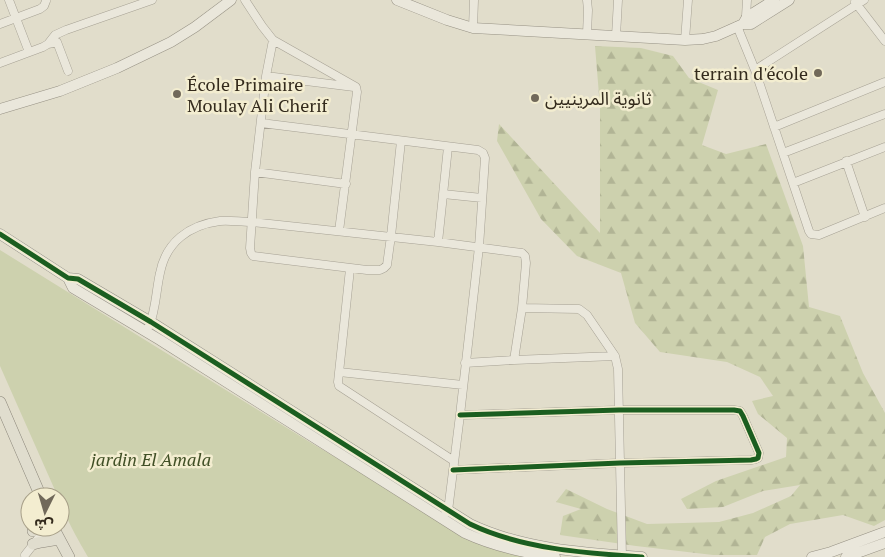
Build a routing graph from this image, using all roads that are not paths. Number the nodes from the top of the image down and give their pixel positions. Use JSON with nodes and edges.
{"nodes":[{"id":1,"x":10,"y":0,"type":"edge"},
{"id":2,"x":47,"y":0,"type":"edge"},
{"id":3,"x":152,"y":0,"type":"edge"},
{"id":4,"x":231,"y":0,"type":"edge"},
{"id":5,"x":245,"y":0,"type":"edge"},
{"id":6,"x":396,"y":0,"type":"edge"},
{"id":7,"x":474,"y":0,"type":"edge"},
{"id":8,"x":587,"y":0,"type":"edge"},
{"id":9,"x":618,"y":0,"type":"edge"},
{"id":10,"x":688,"y":0,"type":"edge"},
{"id":11,"x":747,"y":0,"type":"edge"},
{"id":12,"x":774,"y":0,"type":"edge"},
{"id":13,"x":790,"y":0,"type":"edge"},
{"id":14,"x":858,"y":1,"type":"edge"},
{"id":15,"x":16,"y":18,"type":"junction"},
{"id":16,"x":745,"y":23,"type":"junction"},
{"id":17,"x":0,"y":24,"type":"edge"},
{"id":18,"x":473,"y":28,"type":"junction"},
{"id":19,"x":587,"y":34,"type":"junction"},
{"id":20,"x":616,"y":36,"type":"junction"},
{"id":21,"x":273,"y":40,"type":"junction"},
{"id":22,"x":685,"y":40,"type":"junction"},
{"id":23,"x":885,"y":40,"type":"edge"},
{"id":24,"x":48,"y":44,"type":"junction"},
{"id":25,"x":28,"y":52,"type":"junction"},
{"id":26,"x":0,"y":63,"type":"edge"},
{"id":27,"x":754,"y":70,"type":"junction"},
{"id":28,"x":68,"y":71,"type":"dead end"},
{"id":29,"x":266,"y":76,"type":"junction"},
{"id":30,"x":885,"y":82,"type":"edge"},
{"id":31,"x":356,"y":87,"type":"junction"},
{"id":32,"x":0,"y":109,"type":"edge"},
{"id":33,"x":885,"y":114,"type":"edge"},
{"id":34,"x":261,"y":124,"type":"junction"},
{"id":35,"x":774,"y":127,"type":"junction"},
{"id":36,"x":352,"y":135,"type":"junction"},
{"id":37,"x":401,"y":141,"type":"junction"},
{"id":38,"x":448,"y":147,"type":"junction"},
{"id":39,"x":885,"y":147,"type":"edge"},
{"id":40,"x":783,"y":153,"type":"junction"},
{"id":41,"x":846,"y":162,"type":"junction"},
{"id":42,"x":255,"y":172,"type":"junction"},
{"id":43,"x":793,"y":183,"type":"junction"},
{"id":44,"x":346,"y":184,"type":"junction"},
{"id":45,"x":443,"y":194,"type":"junction"},
{"id":46,"x":482,"y":198,"type":"junction"},
{"id":47,"x":885,"y":208,"type":"edge"},
{"id":48,"x":865,"y":217,"type":"junction"},
{"id":49,"x":250,"y":222,"type":"junction"},
{"id":50,"x":339,"y":231,"type":"junction"},
{"id":51,"x":0,"y":234,"type":"edge"},
{"id":52,"x":391,"y":236,"type":"junction"},
{"id":53,"x":438,"y":242,"type":"junction"},
{"id":54,"x":478,"y":247,"type":"junction"},
{"id":55,"x":350,"y":269,"type":"junction"},
{"id":56,"x":68,"y":278,"type":"junction"},
{"id":57,"x":522,"y":308,"type":"junction"},
{"id":58,"x":151,"y":322,"type":"junction"},
{"id":59,"x":146,"y":332,"type":"junction"},
{"id":60,"x":615,"y":356,"type":"junction"},
{"id":61,"x":514,"y":360,"type":"junction"},
{"id":62,"x":465,"y":363,"type":"junction"},
{"id":63,"x":220,"y":365,"type":"junction"},
{"id":64,"x":339,"y":372,"type":"junction"},
{"id":65,"x":214,"y":374,"type":"junction"},
{"id":66,"x":463,"y":385,"type":"junction"},
{"id":67,"x":0,"y":402,"type":"edge"},
{"id":68,"x":619,"y":410,"type":"junction"},
{"id":69,"x":460,"y":415,"type":"junction"},
{"id":70,"x":454,"y":461,"type":"junction"},
{"id":71,"x":620,"y":463,"type":"junction"},
{"id":72,"x":453,"y":470,"type":"junction"},
{"id":73,"x":36,"y":487,"type":"edge"},
{"id":74,"x":445,"y":515,"type":"junction"},
{"id":75,"x":885,"y":532,"type":"edge"},
{"id":76,"x":32,"y":537,"type":"edge"},
{"id":77,"x":39,"y":537,"type":"edge"},
{"id":78,"x":59,"y":539,"type":"joint"},
{"id":79,"x":885,"y":543,"type":"edge"},
{"id":80,"x":33,"y":544,"type":"junction"},
{"id":81,"x":25,"y":556,"type":"edge"},
{"id":82,"x":622,"y":556,"type":"edge"},
{"id":83,"x":69,"y":557,"type":"edge"},
{"id":84,"x":554,"y":557,"type":"edge"},
{"id":85,"x":642,"y":557,"type":"edge"},
{"id":86,"x":812,"y":557,"type":"edge"},
{"id":87,"x":846,"y":557,"type":"edge"}],
"edges":[{"from":1,"to":15,"type":"street"},
{"from":2,"to":15,"type":"street"},
{"from":3,"to":24,"type":"street"},
{"from":4,"to":32,"type":"street"},
{"from":5,"to":21,"type":"street"},
{"from":6,"to":18,"type":"street"},
{"from":7,"to":18,"type":"street"},
{"from":8,"to":19,"type":"street"},
{"from":9,"to":20,"type":"street"},
{"from":10,"to":22,"type":"street"},
{"from":11,"to":16,"type":"street"},
{"from":12,"to":16,"type":"street"},
{"from":13,"to":16,"type":"street"},
{"from":14,"to":23,"type":"street"},
{"from":14,"to":27,"type":"street"},
{"from":15,"to":17,"type":"street"},
{"from":15,"to":25,"type":"street"},
{"from":16,"to":22,"type":"street"},
{"from":16,"to":27,"type":"street"},
{"from":18,"to":19,"type":"street"},
{"from":19,"to":20,"type":"street"},
{"from":20,"to":22,"type":"street"},
{"from":21,"to":29,"type":"street"},
{"from":21,"to":31,"type":"street"},
{"from":24,"to":25,"type":"street"},
{"from":24,"to":28,"type":"street"},
{"from":25,"to":26,"type":"street"},
{"from":27,"to":35,"type":"street"},
{"from":29,"to":31,"type":"street"},
{"from":29,"to":34,"type":"street"},
{"from":30,"to":35,"type":"street"},
{"from":31,"to":36,"type":"street"},
{"from":33,"to":40,"type":"street"},
{"from":34,"to":36,"type":"street"},
{"from":34,"to":42,"type":"street"},
{"from":35,"to":40,"type":"street"},
{"from":36,"to":37,"type":"street"},
{"from":36,"to":44,"type":"street"},
{"from":37,"to":38,"type":"street"},
{"from":37,"to":52,"type":"street"},
{"from":38,"to":45,"type":"street"},
{"from":38,"to":46,"type":"street"},
{"from":39,"to":41,"type":"street"},
{"from":40,"to":43,"type":"street"},
{"from":41,"to":43,"type":"street"},
{"from":41,"to":48,"type":"street"},
{"from":42,"to":44,"type":"street"},
{"from":42,"to":49,"type":"street"},
{"from":43,"to":48,"type":"street"},
{"from":44,"to":50,"type":"street"},
{"from":45,"to":46,"type":"street"},
{"from":45,"to":53,"type":"street"},
{"from":46,"to":54,"type":"street"},
{"from":47,"to":48,"type":"street"},
{"from":49,"to":50,"type":"street"},
{"from":49,"to":55,"type":"street"},
{"from":49,"to":58,"type":"street"},
{"from":50,"to":52,"type":"street"},
{"from":51,"to":56,"type":"street"},
{"from":52,"to":53,"type":"street"},
{"from":52,"to":55,"type":"street"},
{"from":53,"to":54,"type":"street"},
{"from":54,"to":57,"type":"street"},
{"from":54,"to":62,"type":"street"},
{"from":55,"to":64,"type":"street"},
{"from":56,"to":58,"type":"street"},
{"from":56,"to":59,"type":"street"},
{"from":57,"to":60,"type":"street"},
{"from":57,"to":61,"type":"street"},
{"from":58,"to":59,"type":"street"},
{"from":58,"to":63,"type":"street"},
{"from":59,"to":65,"type":"street"},
{"from":60,"to":61,"type":"street"},
{"from":60,"to":68,"type":"street"},
{"from":61,"to":62,"type":"street"},
{"from":62,"to":66,"type":"street"},
{"from":63,"to":65,"type":"street"},
{"from":63,"to":74,"type":"street"},
{"from":64,"to":66,"type":"street"},
{"from":64,"to":70,"type":"street"},
{"from":65,"to":74,"type":"street"},
{"from":66,"to":69,"type":"street"},
{"from":67,"to":73,"type":"main road"},
{"from":68,"to":69,"type":"street"},
{"from":68,"to":71,"type":"street"},
{"from":68,"to":71,"type":"street"},
{"from":69,"to":70,"type":"street"},
{"from":70,"to":72,"type":"street"},
{"from":71,"to":72,"type":"street"},
{"from":71,"to":82,"type":"street"},
{"from":72,"to":74,"type":"street"},
{"from":74,"to":82,"type":"street"},
{"from":74,"to":84,"type":"street"},
{"from":75,"to":86,"type":"street"},
{"from":76,"to":81,"type":"street"},
{"from":77,"to":80,"type":"street"},
{"from":78,"to":80,"type":"main road"},
{"from":78,"to":83,"type":"main road"},
{"from":79,"to":87,"type":"street"},
{"from":80,"to":81,"type":"street"},
{"from":82,"to":85,"type":"street"}]}
